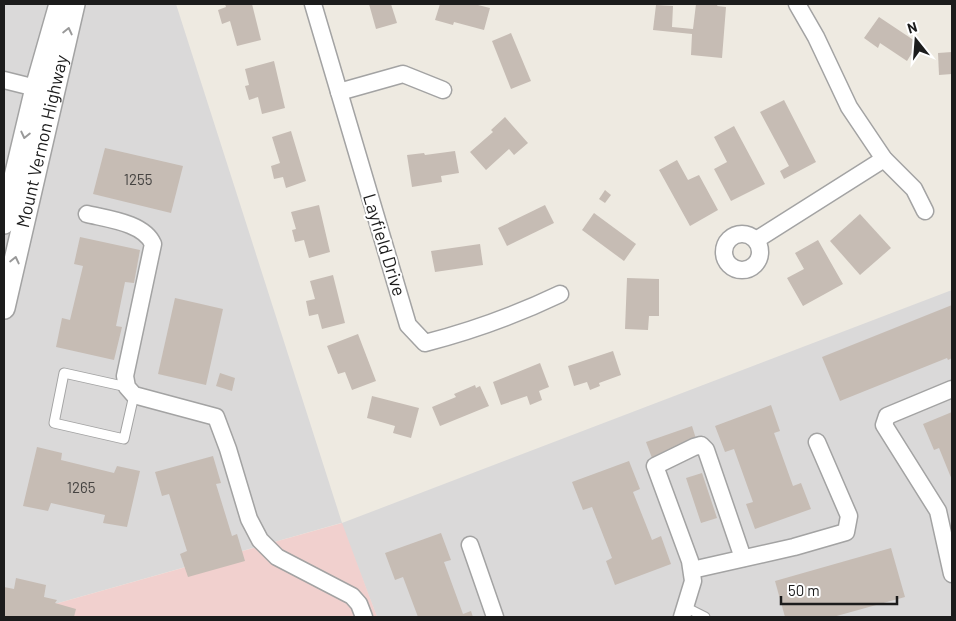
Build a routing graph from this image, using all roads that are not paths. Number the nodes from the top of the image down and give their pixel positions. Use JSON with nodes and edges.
{"nodes":[{"id":1,"x":60,"y":4,"type":"edge"},
{"id":2,"x":74,"y":4,"type":"edge"},
{"id":3,"x":312,"y":4,"type":"edge"},
{"id":4,"x":797,"y":4,"type":"edge"},
{"id":5,"x":4,"y":80,"type":"edge"},
{"id":6,"x":45,"y":90,"type":"junction"},
{"id":7,"x":443,"y":90,"type":"dead end"},
{"id":8,"x":339,"y":92,"type":"junction"},
{"id":9,"x":884,"y":159,"type":"junction"},
{"id":10,"x":925,"y":211,"type":"dead end"},
{"id":11,"x":87,"y":214,"type":"dead end"},
{"id":12,"x":4,"y":223,"type":"edge"},
{"id":13,"x":756,"y":240,"type":"dead end"},
{"id":14,"x":560,"y":294,"type":"dead end"},
{"id":15,"x":4,"y":308,"type":"edge"},
{"id":16,"x":952,"y":389,"type":"edge"},
{"id":17,"x":130,"y":391,"type":"junction"},
{"id":18,"x":817,"y":442,"type":"dead end"},
{"id":19,"x":470,"y":545,"type":"dead end"},
{"id":20,"x":742,"y":558,"type":"junction"},
{"id":21,"x":692,"y":570,"type":"junction"},
{"id":22,"x":952,"y":574,"type":"edge"},
{"id":23,"x":683,"y":612,"type":"edge"},
{"id":24,"x":364,"y":617,"type":"edge"},
{"id":25,"x":496,"y":617,"type":"edge"},
{"id":26,"x":705,"y":617,"type":"edge"}],
"edges":[{"from":1,"to":6,"type":"street","name":"Mount Vernon Highway"},
{"from":6,"to":2,"type":"street","name":"Mount Vernon Highway","one_way":true},
{"from":3,"to":8,"type":"street","name":"Layfield Drive"},
{"from":4,"to":9,"type":"street"},
{"from":5,"to":6,"type":"street"},
{"from":6,"to":12,"type":"street","name":"Mount Vernon Highway","one_way":true},
{"from":15,"to":6,"type":"street","name":"Mount Vernon Highway","one_way":true},
{"from":7,"to":8,"type":"street"},
{"from":8,"to":14,"type":"street","name":"Layfield Drive"},
{"from":9,"to":10,"type":"street"},
{"from":9,"to":13,"type":"street"},
{"from":11,"to":17,"type":"street"},
{"from":16,"to":22,"type":"street"},
{"from":17,"to":17,"type":"lane"},
{"from":17,"to":24,"type":"street"},
{"from":18,"to":20,"type":"street"},
{"from":19,"to":25,"type":"street"},
{"from":20,"to":21,"type":"street"},
{"from":20,"to":21,"type":"street"},
{"from":21,"to":23,"type":"street"},
{"from":23,"to":26,"type":"lane"}]}
